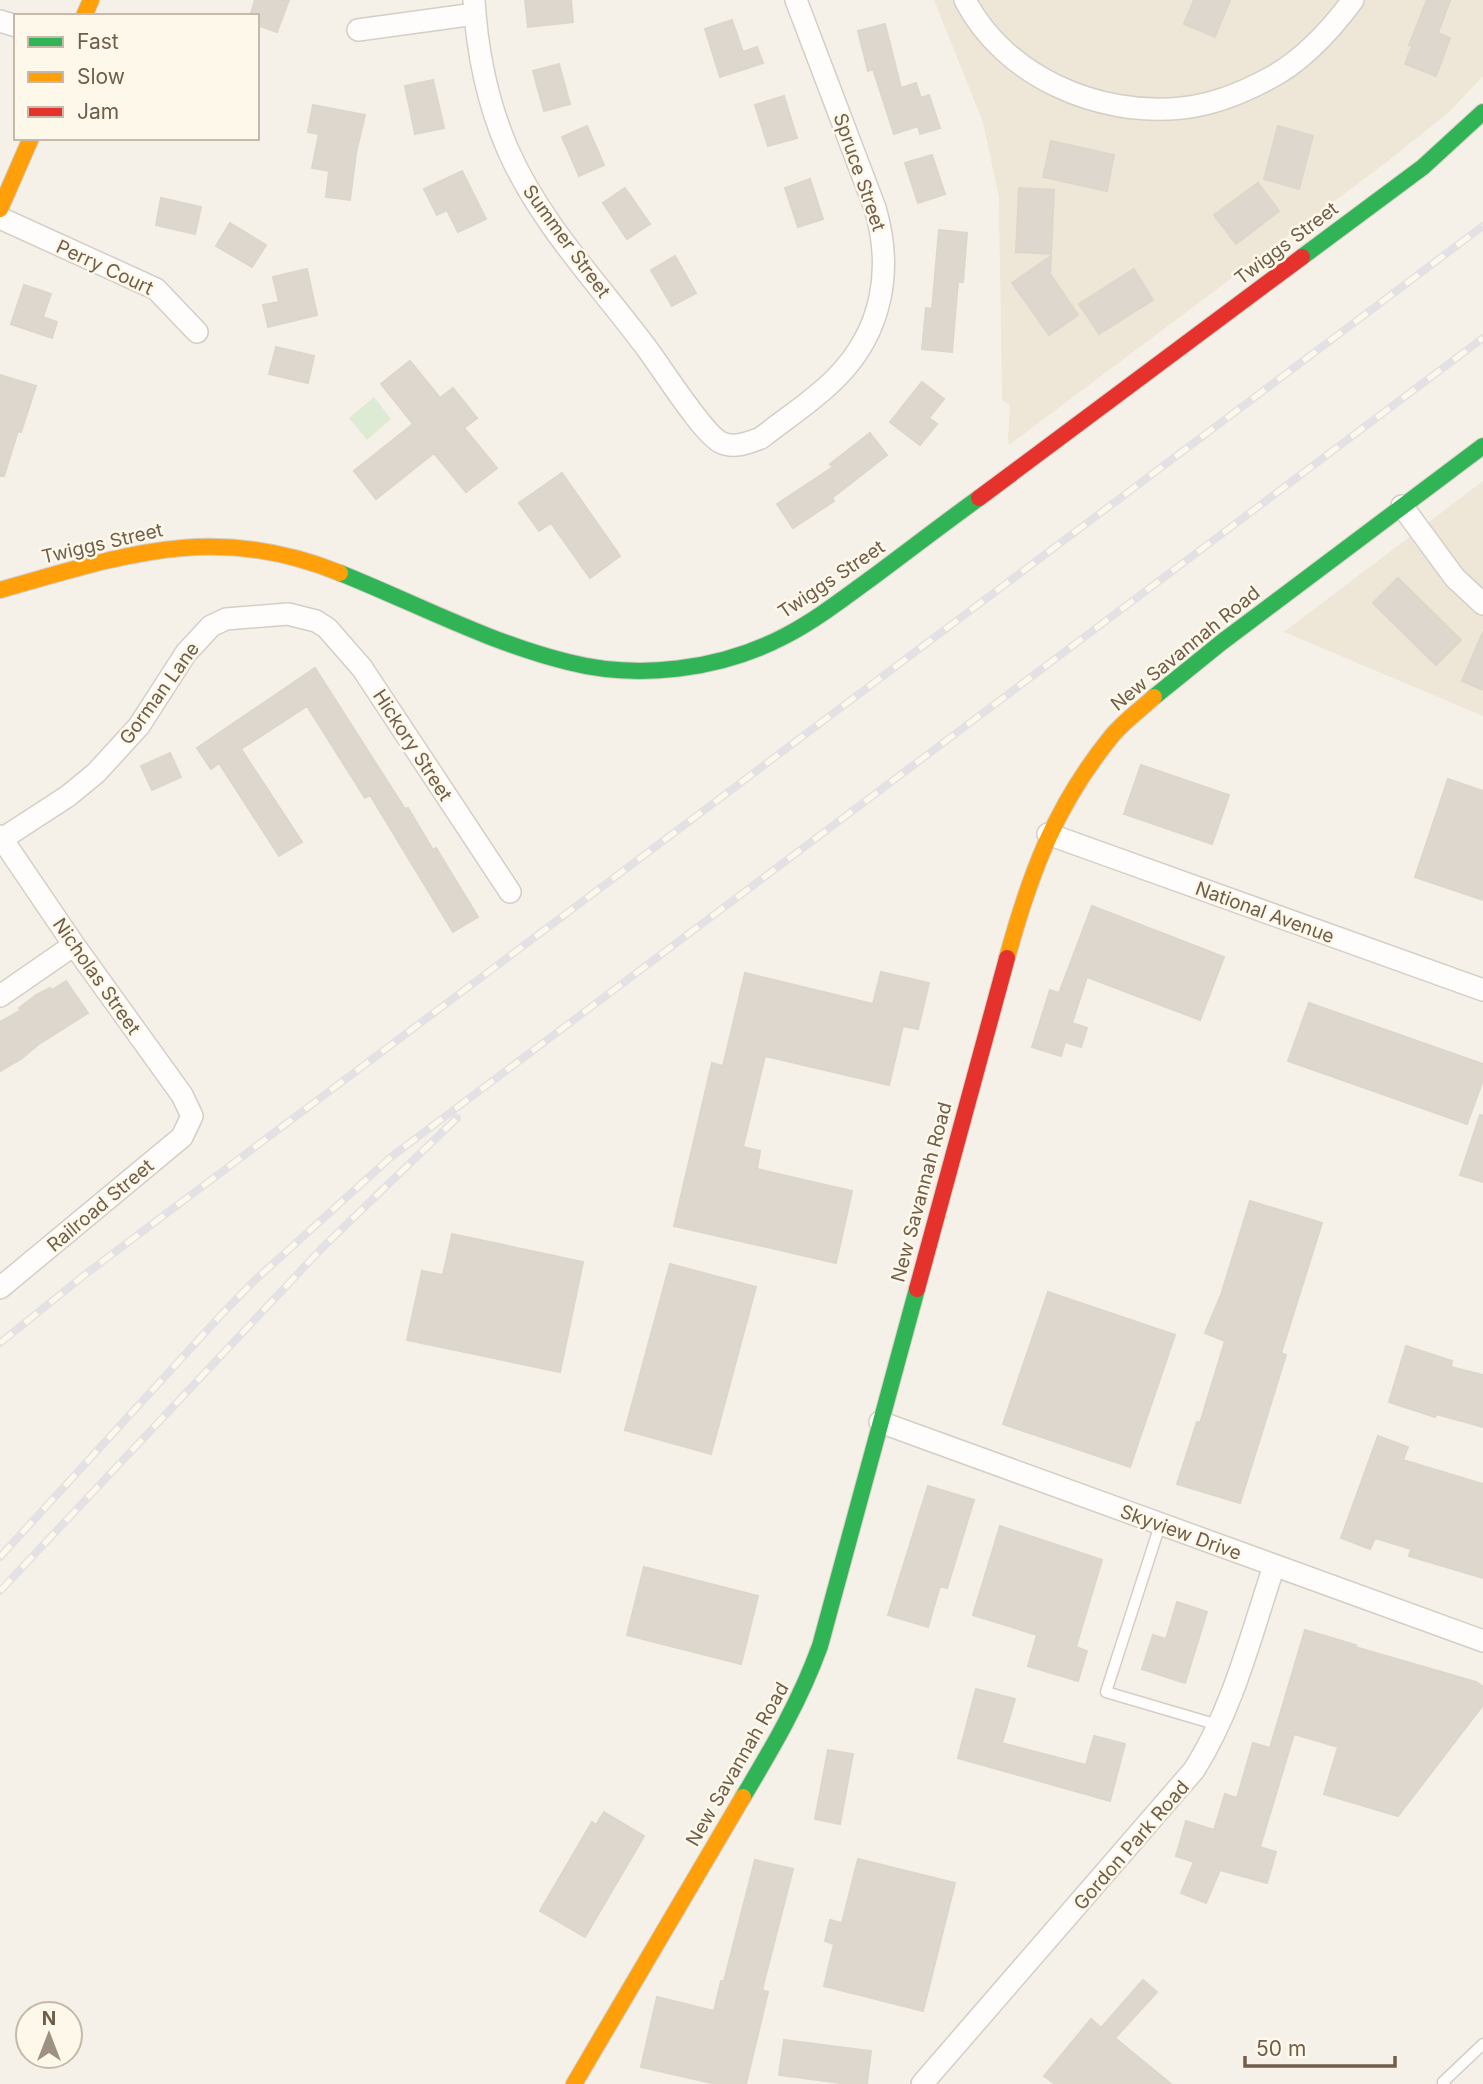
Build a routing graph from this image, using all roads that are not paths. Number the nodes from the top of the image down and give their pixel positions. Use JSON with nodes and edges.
{"nodes":[{"id":1,"x":796,"y":0,"type":"edge"},
{"id":2,"x":965,"y":0,"type":"edge"},
{"id":3,"x":1353,"y":0,"type":"edge"},
{"id":4,"x":475,"y":7,"type":"edge"},
{"id":5,"x":358,"y":30,"type":"dead end"},
{"id":6,"x":1483,"y":112,"type":"edge"},
{"id":7,"x":30,"y":140,"type":"edge"},
{"id":8,"x":0,"y":209,"type":"edge"},
{"id":9,"x":0,"y":218,"type":"edge"},
{"id":10,"x":197,"y":332,"type":"dead end"},
{"id":11,"x":730,"y":445,"type":"joint"},
{"id":12,"x":1483,"y":446,"type":"edge"},
{"id":13,"x":1402,"y":506,"type":"junction"},
{"id":14,"x":0,"y":590,"type":"edge"},
{"id":15,"x":1483,"y":604,"type":"edge"},
{"id":16,"x":299,"y":616,"type":"joint"},
{"id":17,"x":1048,"y":834,"type":"junction"},
{"id":18,"x":1,"y":838,"type":"edge"},
{"id":19,"x":510,"y":892,"type":"dead end"},
{"id":20,"x":74,"y":945,"type":"junction"},
{"id":21,"x":1483,"y":990,"type":"edge"},
{"id":22,"x":0,"y":996,"type":"edge"},
{"id":23,"x":192,"y":1116,"type":"joint"},
{"id":24,"x":0,"y":1288,"type":"edge"},
{"id":25,"x":880,"y":1422,"type":"junction"},
{"id":26,"x":1160,"y":1525,"type":"junction"},
{"id":27,"x":1274,"y":1566,"type":"junction"},
{"id":28,"x":1483,"y":1641,"type":"edge"},
{"id":29,"x":1218,"y":1725,"type":"junction"},
{"id":30,"x":1479,"y":2048,"type":"edge"},
{"id":31,"x":1483,"y":2061,"type":"edge"},
{"id":32,"x":574,"y":2084,"type":"edge"},
{"id":33,"x":922,"y":2084,"type":"edge"},
{"id":34,"x":1445,"y":2084,"type":"edge"}],
"edges":[{"from":1,"to":11,"type":"street","name":"Spruce Street"},
{"from":2,"to":3,"type":"street"},
{"from":4,"to":5,"type":"street"},
{"from":4,"to":11,"type":"street","name":"Summer Street"},
{"from":6,"to":14,"type":"street","name":"Twiggs Street"},
{"from":7,"to":8,"type":"street"},
{"from":9,"to":10,"type":"street","name":"Perry Court"},
{"from":12,"to":13,"type":"street","name":"New Savannah Road"},
{"from":13,"to":15,"type":"street"},
{"from":13,"to":17,"type":"street","name":"New Savannah Road"},
{"from":16,"to":18,"type":"street","name":"Gorman Lane"},
{"from":16,"to":19,"type":"street","name":"Hickory Street"},
{"from":17,"to":21,"type":"street","name":"National Avenue"},
{"from":17,"to":25,"type":"street","name":"New Savannah Road"},
{"from":18,"to":20,"type":"street","name":"Nicholas Street"},
{"from":20,"to":22,"type":"street"},
{"from":20,"to":23,"type":"street","name":"Nicholas Street"},
{"from":23,"to":24,"type":"street","name":"Railroad Street"},
{"from":25,"to":26,"type":"street","name":"Skyview Drive"},
{"from":25,"to":32,"type":"street","name":"New Savannah Road"},
{"from":26,"to":27,"type":"street","name":"Skyview Drive"},
{"from":26,"to":29,"type":"lane"},
{"from":27,"to":28,"type":"street","name":"Skyview Drive"},
{"from":27,"to":29,"type":"street","name":"Gordon Park Road"},
{"from":29,"to":33,"type":"street","name":"Gordon Park Road"},
{"from":30,"to":31,"type":"lane"},
{"from":30,"to":34,"type":"lane"}]}
